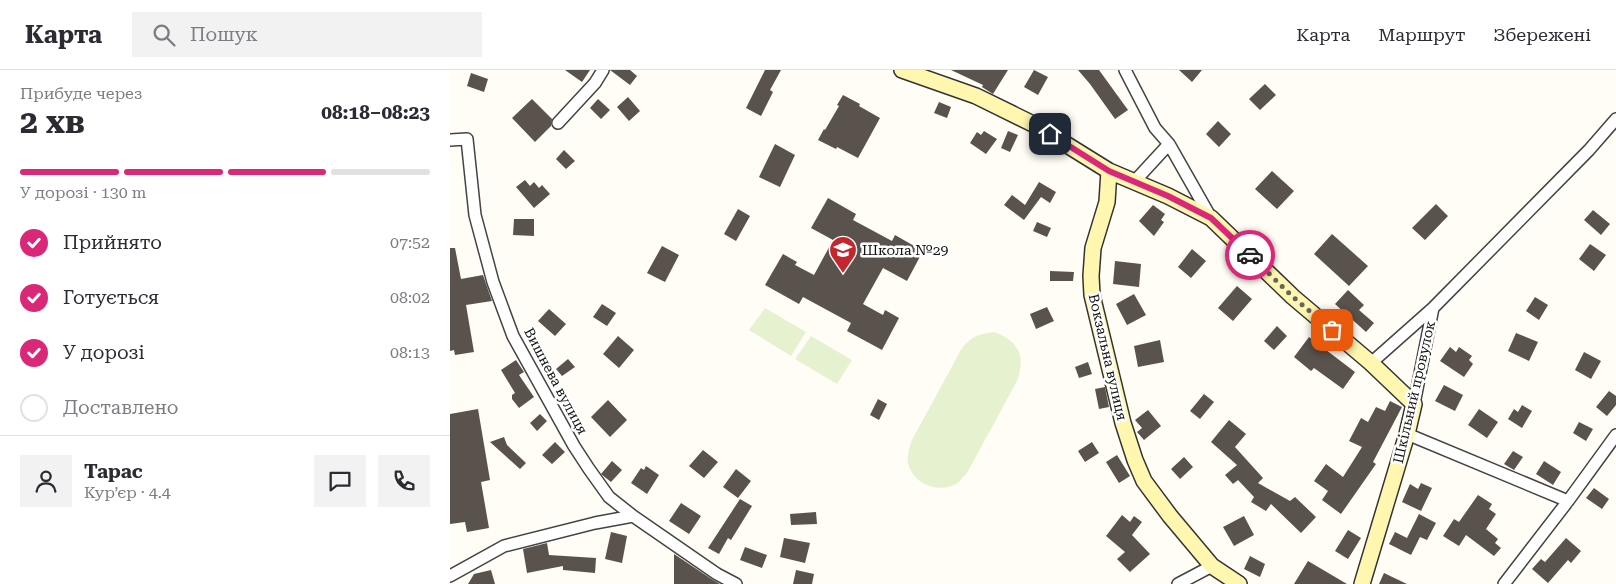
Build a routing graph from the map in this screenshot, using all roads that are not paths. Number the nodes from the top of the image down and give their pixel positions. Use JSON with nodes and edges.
{"nodes":[{"id":1,"x":603,"y":70,"type":"edge"},
{"id":2,"x":902,"y":70,"type":"edge"},
{"id":3,"x":1125,"y":70,"type":"edge"},
{"id":4,"x":1616,"y":119,"type":"edge"},
{"id":5,"x":558,"y":123,"type":"dead end"},
{"id":6,"x":450,"y":140,"type":"edge"},
{"id":7,"x":1169,"y":144,"type":"junction"},
{"id":8,"x":1109,"y":171,"type":"junction"},
{"id":9,"x":1134,"y":182,"type":"junction"},
{"id":10,"x":1211,"y":218,"type":"junction"},
{"id":11,"x":1434,"y":308,"type":"junction"},
{"id":12,"x":1371,"y":363,"type":"junction"},
{"id":13,"x":1414,"y":404,"type":"junction"},
{"id":14,"x":1407,"y":434,"type":"junction"},
{"id":15,"x":1616,"y":435,"type":"edge"},
{"id":16,"x":1568,"y":502,"type":"junction"},
{"id":17,"x":633,"y":516,"type":"junction"},
{"id":18,"x":1212,"y":566,"type":"junction"},
{"id":19,"x":450,"y":576,"type":"edge"},
{"id":20,"x":736,"y":584,"type":"edge"},
{"id":21,"x":1178,"y":584,"type":"edge"},
{"id":22,"x":1239,"y":584,"type":"edge"},
{"id":23,"x":1362,"y":584,"type":"edge"},
{"id":24,"x":1504,"y":584,"type":"edge"}],
"edges":[{"from":1,"to":5,"type":"street"},
{"from":2,"to":8,"type":"street"},
{"from":3,"to":7,"type":"street"},
{"from":4,"to":11,"type":"street","name":"Шкільний провулок"},
{"from":6,"to":17,"type":"street","name":"Вишнева вулиця"},
{"from":7,"to":9,"type":"street"},
{"from":7,"to":10,"type":"street"},
{"from":8,"to":9,"type":"street"},
{"from":8,"to":18,"type":"street","name":"Вокзальна вулиця"},
{"from":9,"to":10,"type":"street"},
{"from":10,"to":12,"type":"street"},
{"from":11,"to":12,"type":"street"},
{"from":11,"to":13,"type":"street","name":"Шкільний провулок"},
{"from":12,"to":13,"type":"street"},
{"from":13,"to":14,"type":"street","name":"Шкільний провулок"},
{"from":14,"to":16,"type":"street"},
{"from":14,"to":23,"type":"street","name":"Шкільний провулок"},
{"from":15,"to":16,"type":"street"},
{"from":16,"to":24,"type":"street"},
{"from":17,"to":19,"type":"street"},
{"from":17,"to":20,"type":"street","name":"Вишнева вулиця"},
{"from":18,"to":21,"type":"street"},
{"from":18,"to":22,"type":"street","name":"Вокзальна вулиця"}]}
